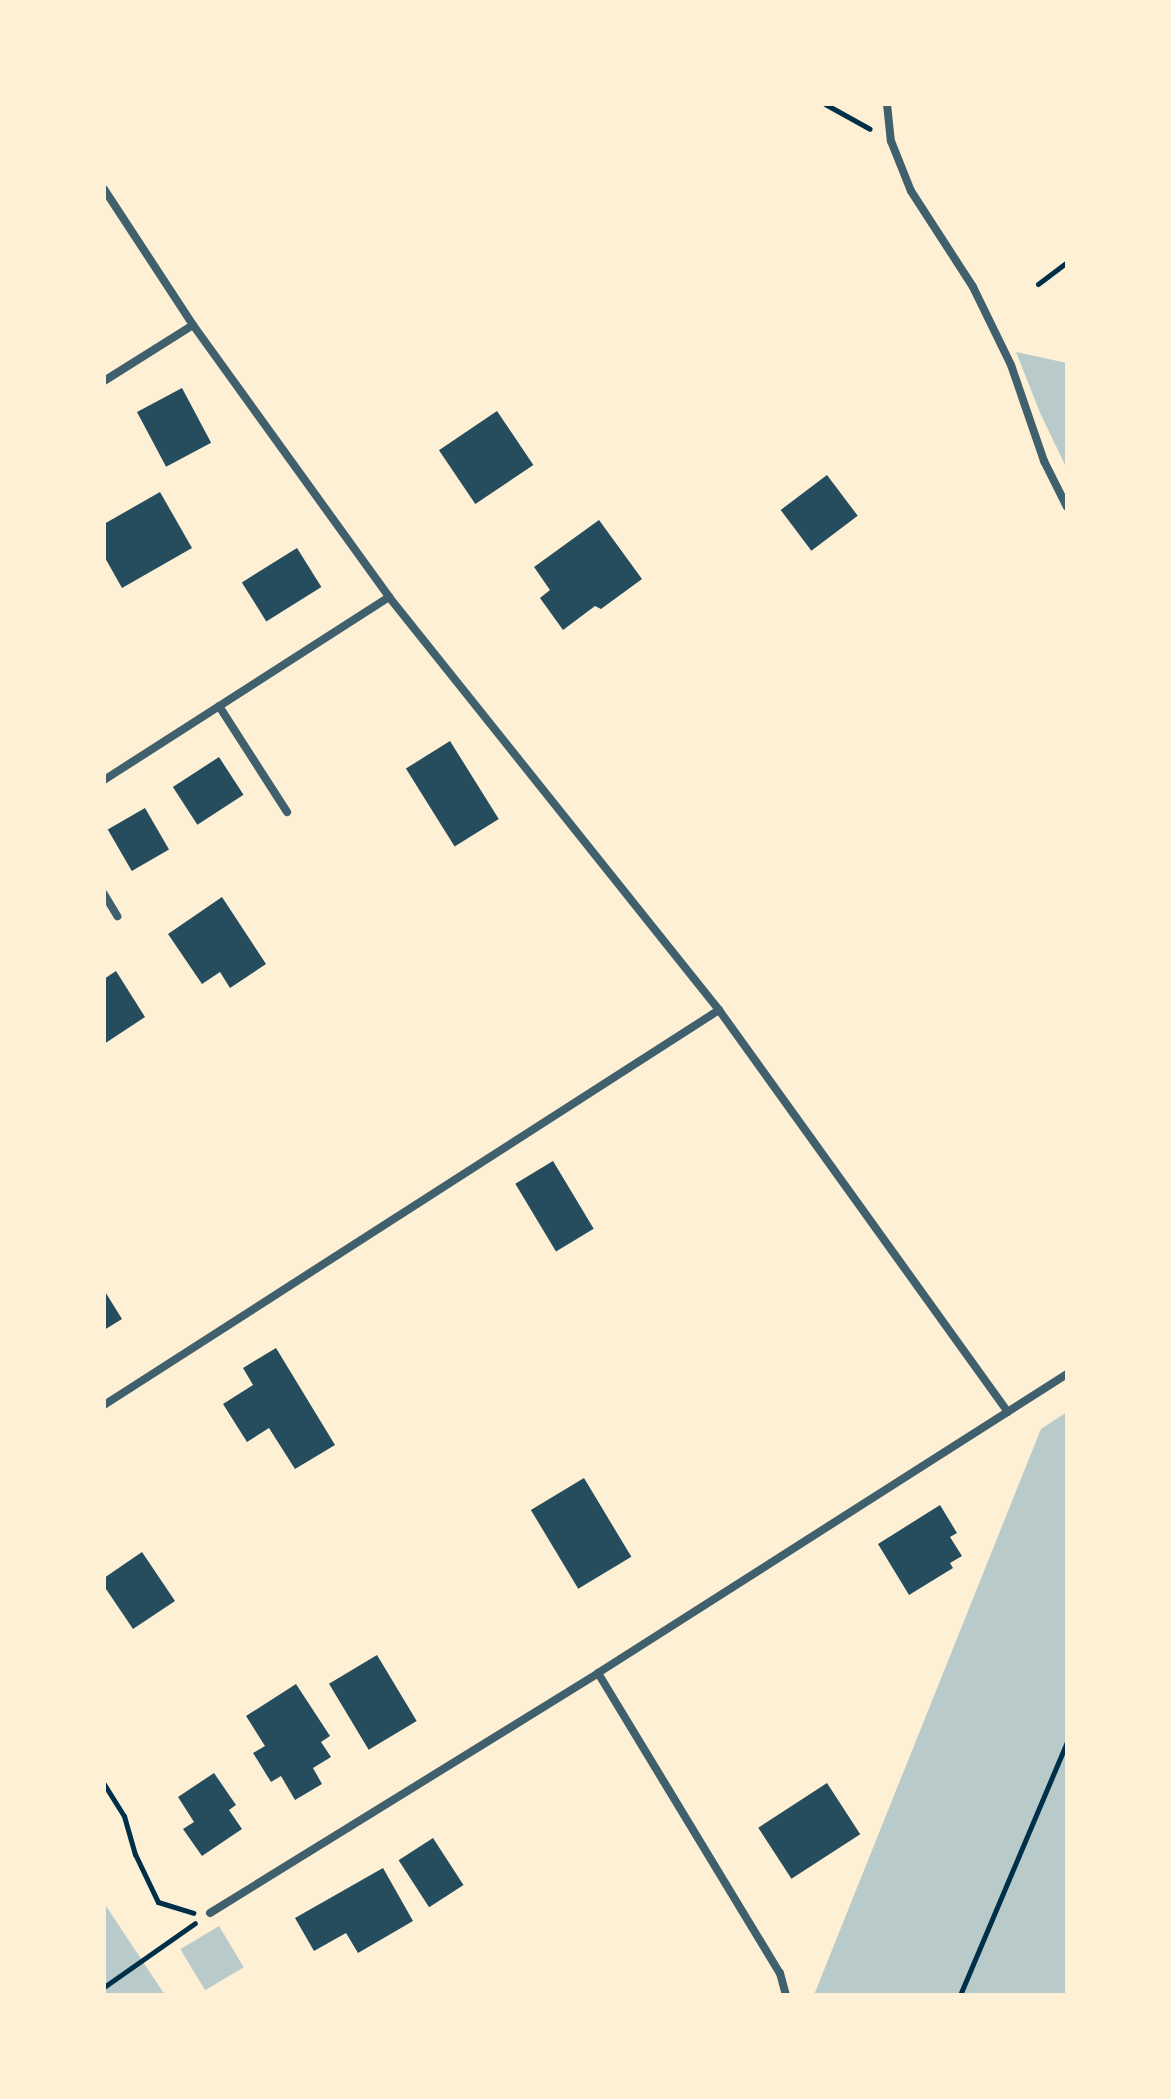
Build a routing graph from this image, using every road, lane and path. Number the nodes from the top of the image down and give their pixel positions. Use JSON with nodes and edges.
{"nodes":[{"id":1,"x":825,"y":104,"type":"edge"},
{"id":2,"x":887,"y":104,"type":"edge"},
{"id":3,"x":891,"y":141,"type":"junction"},
{"id":4,"x":104,"y":189,"type":"edge"},
{"id":5,"x":1067,"y":262,"type":"edge"},
{"id":6,"x":1038,"y":284,"type":"dead end"},
{"id":7,"x":193,"y":325,"type":"junction"},
{"id":8,"x":104,"y":381,"type":"edge"},
{"id":9,"x":1067,"y":507,"type":"edge"},
{"id":10,"x":389,"y":597,"type":"junction"},
{"id":11,"x":219,"y":706,"type":"junction"},
{"id":12,"x":104,"y":780,"type":"edge"},
{"id":13,"x":287,"y":812,"type":"dead end"},
{"id":14,"x":104,"y":894,"type":"edge"},
{"id":15,"x":117,"y":916,"type":"dead end"},
{"id":16,"x":719,"y":1010,"type":"junction"},
{"id":17,"x":1067,"y":1374,"type":"edge"},
{"id":18,"x":104,"y":1405,"type":"edge"},
{"id":19,"x":1008,"y":1412,"type":"junction"},
{"id":20,"x":598,"y":1673,"type":"junction"},
{"id":21,"x":1067,"y":1742,"type":"edge"},
{"id":22,"x":104,"y":1784,"type":"edge"},
{"id":23,"x":210,"y":1913,"type":"junction"},
{"id":24,"x":104,"y":1987,"type":"edge"},
{"id":25,"x":786,"y":1995,"type":"edge"},
{"id":26,"x":960,"y":1995,"type":"edge"}],
"edges":[{"from":1,"to":3,"type":"path"},
{"from":2,"to":3,"type":"street"},
{"from":3,"to":9,"type":"street"},
{"from":4,"to":7,"type":"street"},
{"from":5,"to":6,"type":"path"},
{"from":7,"to":8,"type":"street"},
{"from":7,"to":10,"type":"street"},
{"from":10,"to":11,"type":"street"},
{"from":10,"to":16,"type":"street"},
{"from":11,"to":12,"type":"street"},
{"from":11,"to":13,"type":"street"},
{"from":14,"to":15,"type":"street"},
{"from":16,"to":18,"type":"street"},
{"from":16,"to":19,"type":"street"},
{"from":17,"to":19,"type":"street"},
{"from":19,"to":20,"type":"street"},
{"from":20,"to":23,"type":"street"},
{"from":20,"to":25,"type":"street"},
{"from":21,"to":26,"type":"path"},
{"from":22,"to":23,"type":"path"},
{"from":23,"to":24,"type":"path"}]}
